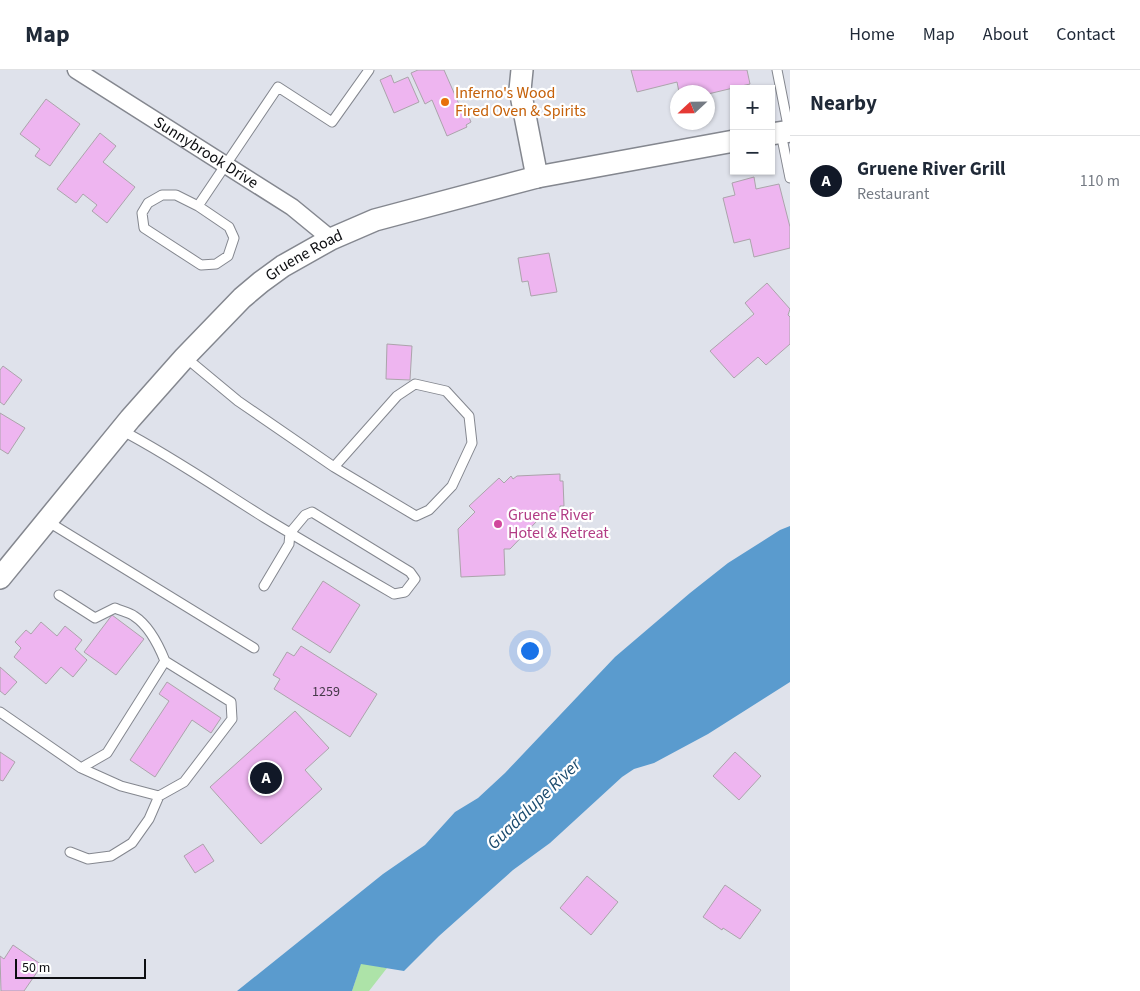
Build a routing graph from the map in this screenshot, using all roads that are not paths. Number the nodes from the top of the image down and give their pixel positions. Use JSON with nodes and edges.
{"nodes":[{"id":1,"x":76,"y":70,"type":"edge"},
{"id":2,"x":369,"y":70,"type":"edge"},
{"id":3,"x":522,"y":70,"type":"edge"},
{"id":4,"x":777,"y":70,"type":"edge"},
{"id":5,"x":783,"y":132,"type":"edge"},
{"id":6,"x":730,"y":142,"type":"edge"},
{"id":7,"x":225,"y":164,"type":"junction"},
{"id":8,"x":537,"y":177,"type":"junction"},
{"id":9,"x":790,"y":178,"type":"edge"},
{"id":10,"x":198,"y":206,"type":"junction"},
{"id":11,"x":332,"y":238,"type":"junction"},
{"id":12,"x":185,"y":357,"type":"junction"},
{"id":13,"x":121,"y":430,"type":"junction"},
{"id":14,"x":334,"y":467,"type":"junction"},
{"id":15,"x":46,"y":520,"type":"junction"},
{"id":16,"x":290,"y":533,"type":"junction"},
{"id":17,"x":0,"y":578,"type":"edge"},
{"id":18,"x":264,"y":586,"type":"dead end"},
{"id":19,"x":59,"y":594,"type":"dead end"},
{"id":20,"x":254,"y":648,"type":"dead end"},
{"id":21,"x":165,"y":661,"type":"junction"},
{"id":22,"x":0,"y":712,"type":"edge"},
{"id":23,"x":81,"y":768,"type":"junction"},
{"id":24,"x":159,"y":796,"type":"junction"},
{"id":25,"x":70,"y":852,"type":"dead end"}],
"edges":[{"from":1,"to":7,"type":"street","name":"Sunnybrook Drive"},
{"from":2,"to":7,"type":"lane"},
{"from":3,"to":8,"type":"street"},
{"from":4,"to":5,"type":"lane"},
{"from":5,"to":9,"type":"lane"},
{"from":6,"to":8,"type":"street","name":"Gruene Road"},
{"from":7,"to":10,"type":"lane"},
{"from":7,"to":11,"type":"street","name":"Sunnybrook Drive"},
{"from":8,"to":11,"type":"street","name":"Gruene Road"},
{"from":10,"to":10,"type":"lane"},
{"from":11,"to":12,"type":"street","name":"Gruene Road"},
{"from":12,"to":13,"type":"street","name":"Gruene Road"},
{"from":12,"to":14,"type":"lane"},
{"from":13,"to":15,"type":"street","name":"Gruene Road"},
{"from":13,"to":16,"type":"lane"},
{"from":14,"to":14,"type":"lane"},
{"from":15,"to":17,"type":"street","name":"Gruene Road"},
{"from":15,"to":20,"type":"lane"},
{"from":16,"to":16,"type":"lane"},
{"from":16,"to":18,"type":"lane"},
{"from":19,"to":21,"type":"lane"},
{"from":21,"to":23,"type":"lane"},
{"from":21,"to":24,"type":"lane"},
{"from":22,"to":23,"type":"lane"},
{"from":23,"to":24,"type":"lane"},
{"from":24,"to":25,"type":"lane"}]}
